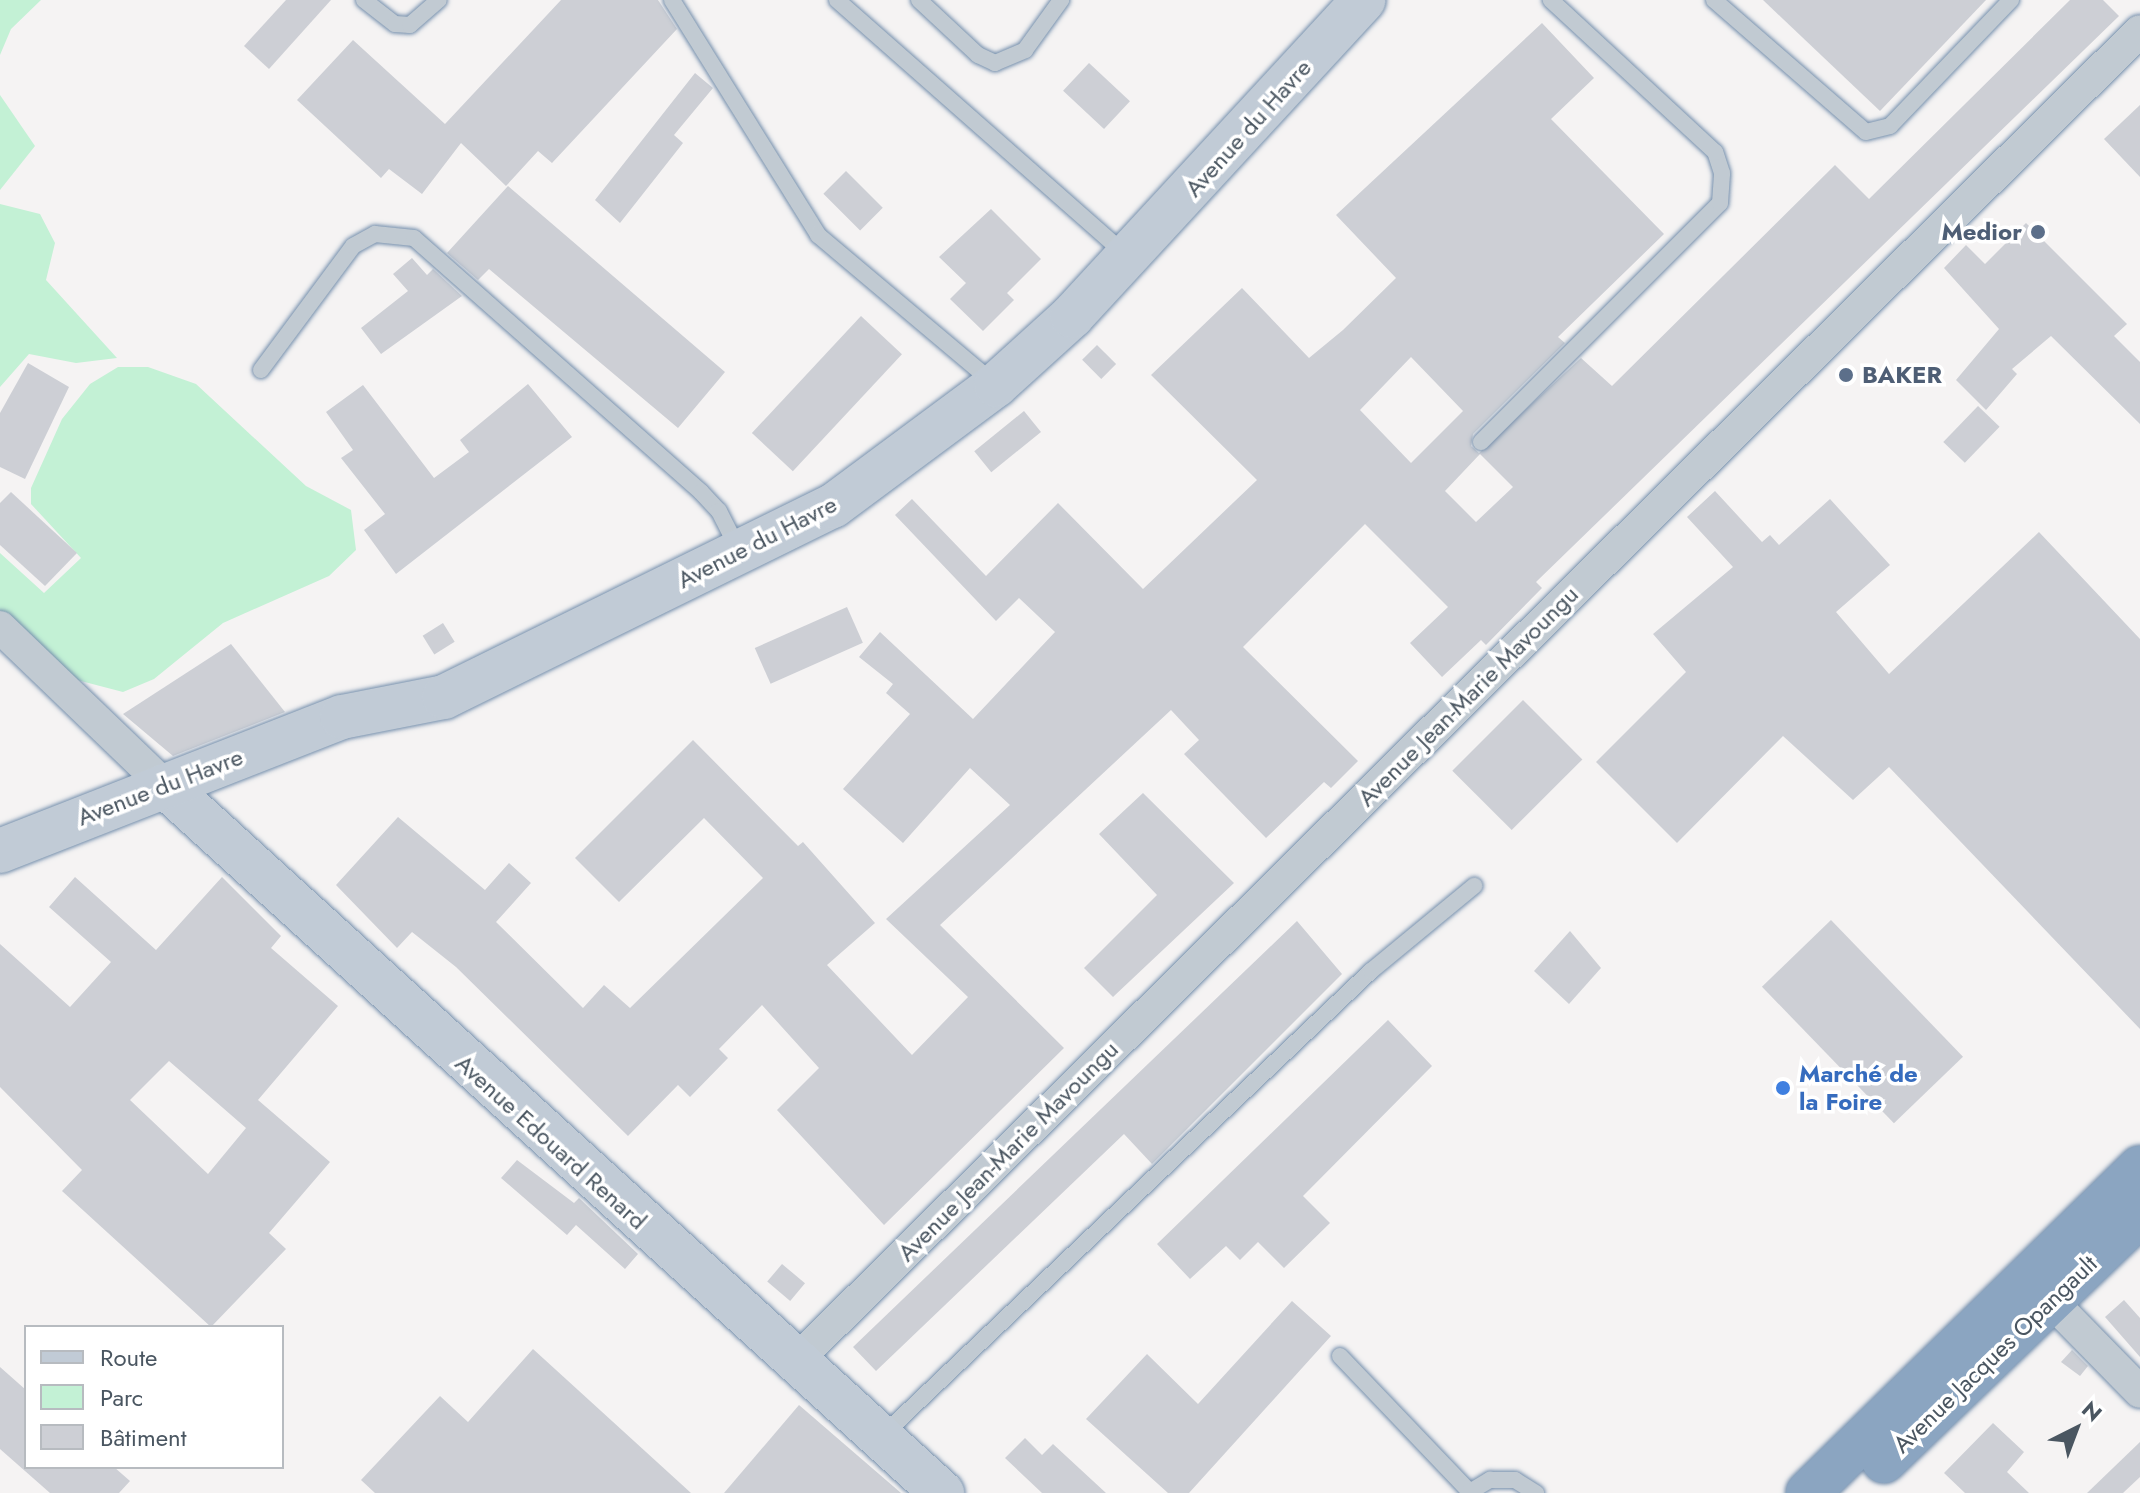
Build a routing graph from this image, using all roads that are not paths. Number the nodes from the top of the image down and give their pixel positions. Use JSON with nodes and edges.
{"nodes":[{"id":1,"x":364,"y":0,"type":"edge"},
{"id":2,"x":439,"y":0,"type":"edge"},
{"id":3,"x":672,"y":0,"type":"edge"},
{"id":4,"x":837,"y":0,"type":"edge"},
{"id":5,"x":919,"y":0,"type":"edge"},
{"id":6,"x":1061,"y":0,"type":"edge"},
{"id":7,"x":1364,"y":0,"type":"edge"},
{"id":8,"x":1551,"y":0,"type":"edge"},
{"id":9,"x":1714,"y":0,"type":"edge"},
{"id":10,"x":2011,"y":0,"type":"edge"},
{"id":11,"x":2140,"y":31,"type":"edge"},
{"id":12,"x":1129,"y":258,"type":"junction"},
{"id":13,"x":261,"y":370,"type":"dead end"},
{"id":14,"x":996,"y":385,"type":"junction"},
{"id":15,"x":1481,"y":442,"type":"dead end"},
{"id":16,"x":740,"y":553,"type":"junction"},
{"id":17,"x":0,"y":627,"type":"edge"},
{"id":18,"x":165,"y":786,"type":"junction"},
{"id":19,"x":0,"y":851,"type":"edge"},
{"id":20,"x":1474,"y":886,"type":"dead end"},
{"id":21,"x":2140,"y":1168,"type":"edge"},
{"id":22,"x":2140,"y":1215,"type":"edge"},
{"id":23,"x":2051,"y":1301,"type":"junction"},
{"id":24,"x":1340,"y":1356,"type":"dead end"},
{"id":25,"x":797,"y":1360,"type":"junction"},
{"id":26,"x":2140,"y":1392,"type":"edge"},
{"id":27,"x":881,"y":1437,"type":"junction"},
{"id":28,"x":1468,"y":1492,"type":"edge"},
{"id":29,"x":942,"y":1493,"type":"edge"},
{"id":30,"x":1536,"y":1493,"type":"edge"},
{"id":31,"x":1808,"y":1493,"type":"edge"},
{"id":32,"x":1851,"y":1493,"type":"edge"}],
"edges":[{"from":1,"to":2,"type":"lane"},
{"from":3,"to":14,"type":"lane"},
{"from":4,"to":12,"type":"lane"},
{"from":5,"to":6,"type":"lane"},
{"from":7,"to":12,"type":"street","name":"Avenue du Havre"},
{"from":8,"to":15,"type":"lane"},
{"from":9,"to":10,"type":"lane"},
{"from":11,"to":25,"type":"street","name":"Avenue Jean-Marie Mavoungu"},
{"from":12,"to":14,"type":"street","name":"Avenue du Havre"},
{"from":13,"to":16,"type":"lane"},
{"from":14,"to":16,"type":"street","name":"Avenue du Havre"},
{"from":16,"to":18,"type":"street","name":"Avenue du Havre"},
{"from":17,"to":18,"type":"street"},
{"from":18,"to":19,"type":"street","name":"Avenue du Havre"},
{"from":18,"to":25,"type":"street","name":"Avenue Edouard Renard"},
{"from":20,"to":27,"type":"lane"},
{"from":21,"to":31,"type":"highway"},
{"from":22,"to":23,"type":"highway","name":"Avenue Jacques Opangault"},
{"from":23,"to":26,"type":"street"},
{"from":23,"to":32,"type":"highway","name":"Avenue Jacques Opangault"},
{"from":24,"to":28,"type":"lane"},
{"from":25,"to":27,"type":"street","name":"Avenue Edouard Renard"},
{"from":27,"to":29,"type":"street","name":"Avenue Edouard Renard"},
{"from":28,"to":30,"type":"lane"}]}
